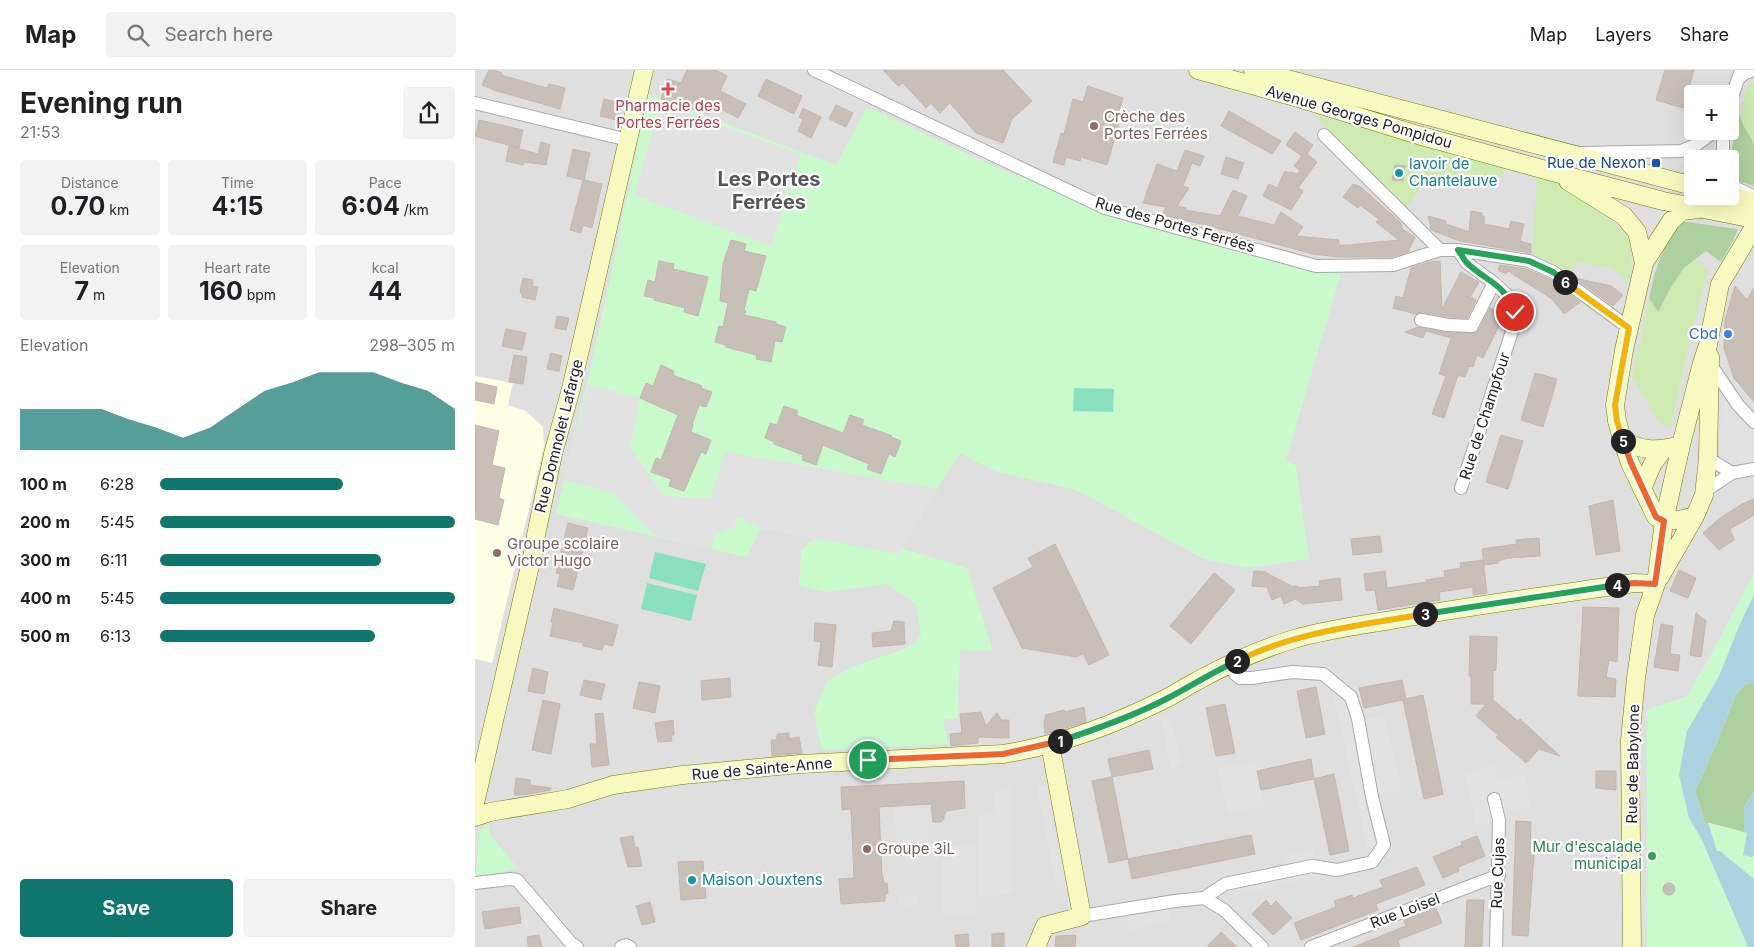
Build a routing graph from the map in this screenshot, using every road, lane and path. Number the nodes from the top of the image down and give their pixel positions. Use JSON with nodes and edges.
{"nodes":[{"id":1,"x":644,"y":70,"type":"edge"},
{"id":2,"x":814,"y":70,"type":"edge"},
{"id":3,"x":1198,"y":70,"type":"edge"},
{"id":4,"x":1253,"y":70,"type":"edge"},
{"id":5,"x":1754,"y":70,"type":"edge"},
{"id":6,"x":1740,"y":74,"type":"edge"},
{"id":7,"x":475,"y":103,"type":"edge"},
{"id":8,"x":1324,"y":135,"type":"dead end"},
{"id":9,"x":628,"y":140,"type":"junction"},
{"id":10,"x":1703,"y":140,"type":"edge"},
{"id":11,"x":1568,"y":153,"type":"junction"},
{"id":12,"x":1553,"y":172,"type":"junction"},
{"id":13,"x":1684,"y":184,"type":"edge"},
{"id":14,"x":1698,"y":209,"type":"junction"},
{"id":15,"x":1750,"y":221,"type":"edge"},
{"id":16,"x":1441,"y":250,"type":"junction"},
{"id":17,"x":1458,"y":250,"type":"junction"},
{"id":18,"x":1644,"y":263,"type":"junction"},
{"id":19,"x":1494,"y":283,"type":"junction"},
{"id":20,"x":1421,"y":320,"type":"dead end"},
{"id":21,"x":1629,"y":328,"type":"junction"},
{"id":22,"x":1708,"y":345,"type":"junction"},
{"id":23,"x":1711,"y":365,"type":"junction"},
{"id":24,"x":1754,"y":422,"type":"edge"},
{"id":25,"x":1622,"y":439,"type":"junction"},
{"id":26,"x":1681,"y":445,"type":"junction"},
{"id":27,"x":1663,"y":450,"type":"junction"},
{"id":28,"x":1708,"y":458,"type":"junction"},
{"id":29,"x":1754,"y":469,"type":"edge"},
{"id":30,"x":1733,"y":472,"type":"junction"},
{"id":31,"x":1461,"y":488,"type":"dead end"},
{"id":32,"x":1642,"y":489,"type":"junction"},
{"id":33,"x":1705,"y":491,"type":"junction"},
{"id":34,"x":1695,"y":516,"type":"junction"},
{"id":35,"x":1664,"y":521,"type":"junction"},
{"id":36,"x":1655,"y":584,"type":"junction"},
{"id":37,"x":1230,"y":664,"type":"junction"},
{"id":38,"x":1050,"y":744,"type":"junction"},
{"id":39,"x":1494,"y":799,"type":"dead end"},
{"id":40,"x":475,"y":802,"type":"edge"},
{"id":41,"x":475,"y":817,"type":"edge"},
{"id":42,"x":1499,"y":875,"type":"junction"},
{"id":43,"x":475,"y":883,"type":"edge"},
{"id":44,"x":1205,"y":898,"type":"junction"},
{"id":45,"x":1082,"y":916,"type":"junction"},
{"id":46,"x":577,"y":947,"type":"edge"},
{"id":47,"x":621,"y":947,"type":"edge"},
{"id":48,"x":630,"y":947,"type":"edge"},
{"id":49,"x":1036,"y":947,"type":"edge"},
{"id":50,"x":1262,"y":947,"type":"edge"},
{"id":51,"x":1311,"y":947,"type":"edge"},
{"id":52,"x":1496,"y":947,"type":"edge"},
{"id":53,"x":1632,"y":947,"type":"edge"}],
"edges":[{"from":1,"to":9,"type":"street","name":"Rue Domnolet Lafarge"},
{"from":2,"to":16,"type":"street","name":"Rue des Portes Ferrées"},
{"from":3,"to":12,"type":"street","name":"Avenue Georges Pompidou"},
{"from":4,"to":11,"type":"street","name":"Avenue Georges Pompidou"},
{"from":5,"to":6,"type":"street"},
{"from":7,"to":9,"type":"street"},
{"from":8,"to":16,"type":"street"},
{"from":9,"to":40,"type":"street","name":"Rue Domnolet Lafarge"},
{"from":10,"to":11,"type":"street"},
{"from":11,"to":13,"type":"street","name":"Avenue Georges Pompidou"},
{"from":12,"to":14,"type":"street","name":"Avenue Georges Pompidou"},
{"from":12,"to":18,"type":"street"},
{"from":14,"to":15,"type":"street","name":"Avenue Georges Pompidou"},
{"from":14,"to":18,"type":"street"},
{"from":15,"to":22,"type":"street"},
{"from":16,"to":17,"type":"street","name":"Rue des Portes Ferrées"},
{"from":17,"to":19,"type":"street","name":"Rue de Champfour"},
{"from":17,"to":21,"type":"street","name":"Rue des Portes Ferrées"},
{"from":18,"to":21,"type":"street"},
{"from":19,"to":20,"type":"street"},
{"from":19,"to":31,"type":"street","name":"Rue de Champfour"},
{"from":21,"to":25,"type":"street"},
{"from":22,"to":23,"type":"street","name":"Rue de Babylone"},
{"from":22,"to":26,"type":"street","name":"Rue de Babylone"},
{"from":23,"to":24,"type":"street"},
{"from":23,"to":28,"type":"street","name":"Rue de Babylone"},
{"from":25,"to":27,"type":"street"},
{"from":25,"to":32,"type":"street"},
{"from":26,"to":27,"type":"street"},
{"from":26,"to":28,"type":"street"},
{"from":26,"to":35,"type":"street","name":"Rue de Babylone"},
{"from":27,"to":32,"type":"street"},
{"from":28,"to":30,"type":"street"},
{"from":28,"to":33,"type":"street","name":"Rue de Babylone"},
{"from":29,"to":30,"type":"street"},
{"from":30,"to":33,"type":"street"},
{"from":32,"to":35,"type":"street"},
{"from":33,"to":34,"type":"street","name":"Rue de Babylone"},
{"from":34,"to":35,"type":"street"},
{"from":34,"to":36,"type":"street","name":"Rue de Babylone"},
{"from":35,"to":36,"type":"street","name":"Rue de Babylone"},
{"from":36,"to":37,"type":"street","name":"Rue de Sainte-Anne"},
{"from":36,"to":53,"type":"street","name":"Rue de Babylone"},
{"from":37,"to":38,"type":"street","name":"Rue de Sainte-Anne"},
{"from":37,"to":44,"type":"street"},
{"from":38,"to":41,"type":"street","name":"Rue de Sainte-Anne"},
{"from":38,"to":45,"type":"street"},
{"from":39,"to":42,"type":"street","name":"Rue Cujas"},
{"from":42,"to":51,"type":"street","name":"Rue Loisel"},
{"from":42,"to":52,"type":"street","name":"Rue Cujas"},
{"from":43,"to":46,"type":"street"},
{"from":44,"to":45,"type":"street"},
{"from":44,"to":50,"type":"street"},
{"from":45,"to":49,"type":"street"},
{"from":47,"to":48,"type":"street"}]}
